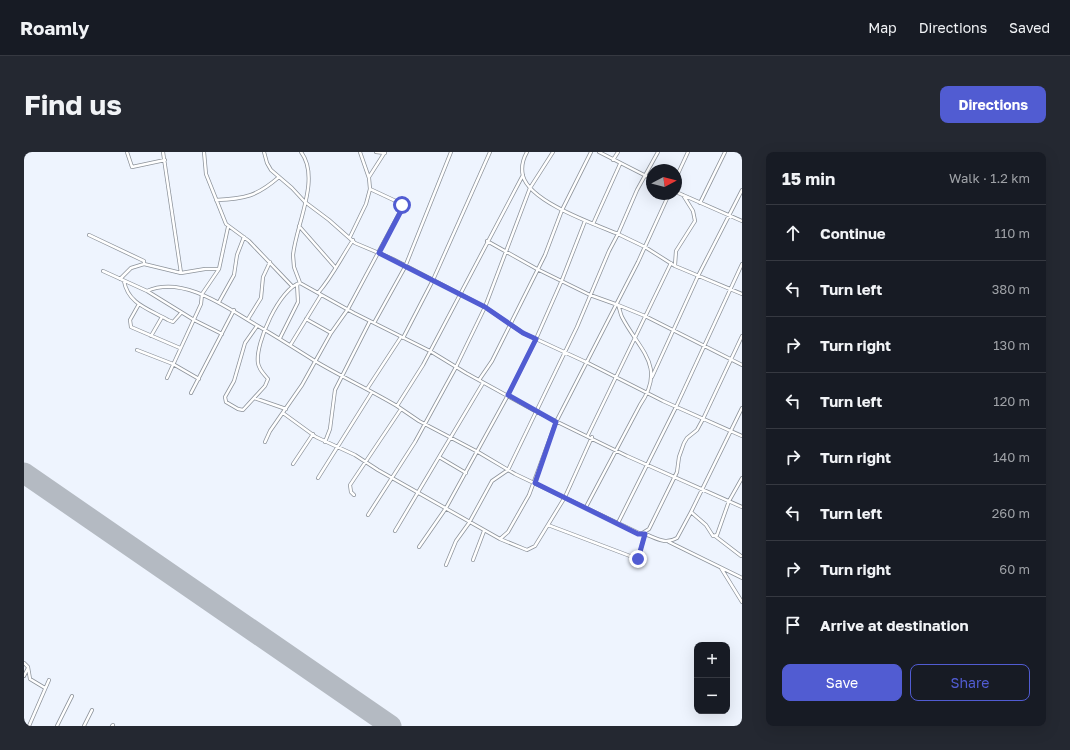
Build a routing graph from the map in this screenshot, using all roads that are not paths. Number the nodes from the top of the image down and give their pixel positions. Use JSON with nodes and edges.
{"nodes":[{"id":1,"x":127,"y":152,"type":"edge"},
{"id":2,"x":163,"y":152,"type":"edge"},
{"id":3,"x":204,"y":152,"type":"edge"},
{"id":4,"x":264,"y":152,"type":"edge"},
{"id":5,"x":301,"y":152,"type":"edge"},
{"id":6,"x":360,"y":152,"type":"edge"},
{"id":7,"x":376,"y":152,"type":"edge"},
{"id":8,"x":451,"y":152,"type":"edge"},
{"id":9,"x":490,"y":152,"type":"edge"},
{"id":10,"x":526,"y":152,"type":"edge"},
{"id":11,"x":553,"y":152,"type":"edge"},
{"id":12,"x":591,"y":152,"type":"edge"},
{"id":13,"x":599,"y":152,"type":"edge"},
{"id":14,"x":618,"y":152,"type":"edge"},
{"id":15,"x":658,"y":152,"type":"edge"},
{"id":16,"x":688,"y":152,"type":"edge"},
{"id":17,"x":724,"y":152,"type":"edge"},
{"id":18,"x":385,"y":153,"type":"edge"},
{"id":19,"x":164,"y":160,"type":"junction"},
{"id":20,"x":613,"y":160,"type":"junction"},
{"id":21,"x":620,"y":164,"type":"junction"},
{"id":22,"x":652,"y":164,"type":"edge"},
{"id":23,"x":682,"y":165,"type":"edge"},
{"id":24,"x":522,"y":175,"type":"junction"},
{"id":25,"x":646,"y":176,"type":"joint"},
{"id":26,"x":279,"y":177,"type":"junction"},
{"id":27,"x":368,"y":178,"type":"junction"},
{"id":28,"x":530,"y":188,"type":"junction"},
{"id":29,"x":370,"y":189,"type":"junction"},
{"id":30,"x":742,"y":190,"type":"edge"},
{"id":31,"x":683,"y":195,"type":"joint"},
{"id":32,"x":216,"y":200,"type":"junction"},
{"id":33,"x":666,"y":200,"type":"edge"},
{"id":34,"x":304,"y":202,"type":"junction"},
{"id":35,"x":700,"y":203,"type":"junction"},
{"id":36,"x":562,"y":210,"type":"junction"},
{"id":37,"x":730,"y":216,"type":"junction"},
{"id":38,"x":585,"y":221,"type":"junction"},
{"id":39,"x":742,"y":221,"type":"edge"},
{"id":40,"x":593,"y":224,"type":"junction"},
{"id":41,"x":299,"y":226,"type":"junction"},
{"id":42,"x":228,"y":227,"type":"junction"},
{"id":43,"x":618,"y":234,"type":"junction"},
{"id":44,"x":88,"y":235,"type":"dead end"},
{"id":45,"x":244,"y":237,"type":"junction"},
{"id":46,"x":350,"y":237,"type":"junction"},
{"id":47,"x":353,"y":240,"type":"junction"},
{"id":48,"x":487,"y":241,"type":"junction"},
{"id":49,"x":645,"y":247,"type":"junction"},
{"id":50,"x":506,"y":252,"type":"junction"},
{"id":51,"x":379,"y":253,"type":"junction"},
{"id":52,"x":270,"y":262,"type":"junction"},
{"id":53,"x":671,"y":263,"type":"junction"},
{"id":54,"x":144,"y":264,"type":"junction"},
{"id":55,"x":742,"y":264,"type":"edge"},
{"id":56,"x":405,"y":266,"type":"junction"},
{"id":57,"x":675,"y":266,"type":"junction"},
{"id":58,"x":335,"y":267,"type":"junction"},
{"id":59,"x":219,"y":269,"type":"junction"},
{"id":60,"x":537,"y":269,"type":"junction"},
{"id":61,"x":103,"y":271,"type":"dead end"},
{"id":62,"x":181,"y":273,"type":"junction"},
{"id":63,"x":698,"y":276,"type":"junction"},
{"id":64,"x":120,"y":279,"type":"junction"},
{"id":65,"x":433,"y":280,"type":"junction"},
{"id":66,"x":562,"y":280,"type":"junction"},
{"id":67,"x":124,"y":281,"type":"junction"},
{"id":68,"x":299,"y":283,"type":"junction"},
{"id":69,"x":292,"y":286,"type":"junction"},
{"id":70,"x":731,"y":289,"type":"junction"},
{"id":71,"x":147,"y":291,"type":"junction"},
{"id":72,"x":202,"y":294,"type":"junction"},
{"id":73,"x":320,"y":294,"type":"junction"},
{"id":74,"x":459,"y":294,"type":"junction"},
{"id":75,"x":742,"y":294,"type":"edge"},
{"id":76,"x":590,"y":295,"type":"junction"},
{"id":77,"x":218,"y":303,"type":"junction"},
{"id":78,"x":139,"y":304,"type":"junction"},
{"id":79,"x":616,"y":304,"type":"junction"},
{"id":80,"x":485,"y":307,"type":"junction"},
{"id":81,"x":348,"y":309,"type":"junction"},
{"id":82,"x":234,"y":310,"type":"junction"},
{"id":83,"x":182,"y":312,"type":"junction"},
{"id":84,"x":645,"y":316,"type":"junction"},
{"id":85,"x":162,"y":317,"type":"junction"},
{"id":86,"x":306,"y":318,"type":"junction"},
{"id":87,"x":248,"y":319,"type":"junction"},
{"id":88,"x":194,"y":320,"type":"junction"},
{"id":89,"x":370,"y":321,"type":"junction"},
{"id":90,"x":374,"y":323,"type":"junction"},
{"id":91,"x":510,"y":323,"type":"junction"},
{"id":92,"x":257,"y":326,"type":"junction"},
{"id":93,"x":266,"y":330,"type":"junction"},
{"id":94,"x":673,"y":330,"type":"junction"},
{"id":95,"x":331,"y":333,"type":"junction"},
{"id":96,"x":222,"y":334,"type":"junction"},
{"id":97,"x":152,"y":336,"type":"junction"},
{"id":98,"x":742,"y":336,"type":"edge"},
{"id":99,"x":402,"y":337,"type":"junction"},
{"id":100,"x":635,"y":337,"type":"junction"},
{"id":101,"x":280,"y":338,"type":"junction"},
{"id":102,"x":536,"y":339,"type":"junction"},
{"id":103,"x":291,"y":344,"type":"junction"},
{"id":104,"x":705,"y":346,"type":"junction"},
{"id":105,"x":180,"y":348,"type":"junction"},
{"id":106,"x":137,"y":350,"type":"dead end"},
{"id":107,"x":430,"y":351,"type":"junction"},
{"id":108,"x":564,"y":351,"type":"junction"},
{"id":109,"x":731,"y":360,"type":"junction"},
{"id":110,"x":315,"y":361,"type":"junction"},
{"id":111,"x":587,"y":362,"type":"junction"},
{"id":112,"x":173,"y":364,"type":"junction"},
{"id":113,"x":742,"y":365,"type":"edge"},
{"id":114,"x":456,"y":367,"type":"junction"},
{"id":115,"x":341,"y":376,"type":"junction"},
{"id":116,"x":616,"y":377,"type":"junction"},
{"id":117,"x":167,"y":378,"type":"dead end"},
{"id":118,"x":199,"y":379,"type":"junction"},
{"id":119,"x":651,"y":379,"type":"junction"},
{"id":120,"x":479,"y":380,"type":"junction"},
{"id":121,"x":483,"y":383,"type":"junction"},
{"id":122,"x":367,"y":389,"type":"junction"},
{"id":123,"x":372,"y":392,"type":"junction"},
{"id":124,"x":192,"y":393,"type":"dead end"},
{"id":125,"x":648,"y":393,"type":"junction"},
{"id":126,"x":508,"y":395,"type":"junction"},
{"id":127,"x":254,"y":398,"type":"junction"},
{"id":128,"x":397,"y":406,"type":"junction"},
{"id":129,"x":676,"y":407,"type":"junction"},
{"id":130,"x":742,"y":408,"type":"edge"},
{"id":131,"x":286,"y":409,"type":"junction"},
{"id":132,"x":401,"y":409,"type":"junction"},
{"id":133,"x":535,"y":411,"type":"junction"},
{"id":134,"x":283,"y":413,"type":"junction"},
{"id":135,"x":703,"y":419,"type":"junction"},
{"id":136,"x":556,"y":422,"type":"junction"},
{"id":137,"x":424,"y":424,"type":"junction"},
{"id":138,"x":731,"y":431,"type":"junction"},
{"id":139,"x":313,"y":434,"type":"junction"},
{"id":140,"x":588,"y":435,"type":"junction"},
{"id":141,"x":742,"y":436,"type":"edge"},
{"id":142,"x":592,"y":438,"type":"junction"},
{"id":143,"x":451,"y":439,"type":"junction"},
{"id":144,"x":265,"y":442,"type":"dead end"},
{"id":145,"x":325,"y":442,"type":"junction"},
{"id":146,"x":337,"y":447,"type":"junction"},
{"id":147,"x":616,"y":449,"type":"junction"},
{"id":148,"x":478,"y":452,"type":"junction"},
{"id":149,"x":439,"y":457,"type":"junction"},
{"id":150,"x":365,"y":462,"type":"junction"},
{"id":151,"x":293,"y":464,"type":"dead end"},
{"id":152,"x":648,"y":465,"type":"junction"},
{"id":153,"x":508,"y":470,"type":"junction"},
{"id":154,"x":466,"y":473,"type":"junction"},
{"id":155,"x":674,"y":477,"type":"junction"},
{"id":156,"x":318,"y":478,"type":"dead end"},
{"id":157,"x":391,"y":478,"type":"junction"},
{"id":158,"x":742,"y":478,"type":"edge"},
{"id":159,"x":535,"y":483,"type":"junction"},
{"id":160,"x":702,"y":489,"type":"junction"},
{"id":161,"x":418,"y":493,"type":"junction"},
{"id":162,"x":354,"y":495,"type":"dead end"},
{"id":163,"x":565,"y":497,"type":"junction"},
{"id":164,"x":730,"y":501,"type":"junction"},
{"id":165,"x":586,"y":507,"type":"junction"},
{"id":166,"x":742,"y":507,"type":"edge"},
{"id":167,"x":446,"y":508,"type":"junction"},
{"id":168,"x":691,"y":512,"type":"junction"},
{"id":169,"x":368,"y":515,"type":"dead end"},
{"id":170,"x":469,"y":522,"type":"junction"},
{"id":171,"x":618,"y":523,"type":"junction"},
{"id":172,"x":548,"y":525,"type":"junction"},
{"id":173,"x":395,"y":531,"type":"dead end"},
{"id":174,"x":484,"y":531,"type":"junction"},
{"id":175,"x":645,"y":534,"type":"junction"},
{"id":176,"x":715,"y":536,"type":"junction"},
{"id":177,"x":500,"y":540,"type":"junction"},
{"id":178,"x":669,"y":542,"type":"junction"},
{"id":179,"x":419,"y":547,"type":"dead end"},
{"id":180,"x":742,"y":555,"type":"edge"},
{"id":181,"x":473,"y":560,"type":"dead end"},
{"id":182,"x":742,"y":561,"type":"edge"},
{"id":183,"x":446,"y":565,"type":"dead end"},
{"id":184,"x":720,"y":568,"type":"junction"},
{"id":185,"x":742,"y":578,"type":"edge"},
{"id":186,"x":742,"y":602,"type":"edge"},
{"id":187,"x":24,"y":663,"type":"edge"},
{"id":188,"x":28,"y":667,"type":"junction"},
{"id":189,"x":24,"y":676,"type":"edge"},
{"id":190,"x":49,"y":680,"type":"dead end"},
{"id":191,"x":45,"y":688,"type":"junction"},
{"id":192,"x":72,"y":696,"type":"dead end"},
{"id":193,"x":92,"y":710,"type":"dead end"},
{"id":194,"x":29,"y":726,"type":"edge"},
{"id":195,"x":57,"y":726,"type":"edge"},
{"id":196,"x":84,"y":726,"type":"edge"}],
"edges":[{"from":1,"to":19,"type":"street"},
{"from":2,"to":19,"type":"street"},
{"from":3,"to":32,"type":"street"},
{"from":4,"to":26,"type":"street"},
{"from":5,"to":34,"type":"street"},
{"from":6,"to":27,"type":"street"},
{"from":7,"to":18,"type":"street"},
{"from":8,"to":56,"type":"street"},
{"from":9,"to":65,"type":"street"},
{"from":10,"to":24,"type":"street"},
{"from":11,"to":28,"type":"street"},
{"from":12,"to":36,"type":"street"},
{"from":13,"to":20,"type":"street"},
{"from":14,"to":20,"type":"street"},
{"from":15,"to":22,"type":"street"},
{"from":16,"to":23,"type":"street"},
{"from":17,"to":35,"type":"street"},
{"from":18,"to":27,"type":"street"},
{"from":19,"to":62,"type":"street"},
{"from":20,"to":21,"type":"street"},
{"from":21,"to":25,"type":"street"},
{"from":21,"to":40,"type":"street"},
{"from":24,"to":28,"type":"street"},
{"from":24,"to":48,"type":"street"},
{"from":25,"to":43,"type":"street"},
{"from":26,"to":32,"type":"street"},
{"from":26,"to":34,"type":"street"},
{"from":27,"to":29,"type":"street"},
{"from":28,"to":36,"type":"street"},
{"from":28,"to":50,"type":"street"},
{"from":29,"to":46,"type":"street"},
{"from":29,"to":51,"type":"street"},
{"from":30,"to":37,"type":"street"},
{"from":31,"to":35,"type":"street"},
{"from":31,"to":57,"type":"street"},
{"from":32,"to":42,"type":"street"},
{"from":33,"to":49,"type":"street"},
{"from":34,"to":41,"type":"street"},
{"from":34,"to":46,"type":"street"},
{"from":35,"to":37,"type":"street"},
{"from":36,"to":38,"type":"street"},
{"from":36,"to":60,"type":"street"},
{"from":37,"to":39,"type":"street"},
{"from":37,"to":63,"type":"street"},
{"from":38,"to":40,"type":"street"},
{"from":38,"to":66,"type":"street"},
{"from":40,"to":43,"type":"street"},
{"from":41,"to":58,"type":"street"},
{"from":41,"to":68,"type":"street"},
{"from":42,"to":45,"type":"street"},
{"from":42,"to":59,"type":"street"},
{"from":43,"to":49,"type":"street"},
{"from":43,"to":76,"type":"street"},
{"from":44,"to":54,"type":"street"},
{"from":45,"to":52,"type":"street"},
{"from":45,"to":77,"type":"street"},
{"from":46,"to":47,"type":"street"},
{"from":47,"to":51,"type":"street"},
{"from":47,"to":58,"type":"street"},
{"from":48,"to":50,"type":"street"},
{"from":48,"to":74,"type":"street"},
{"from":49,"to":53,"type":"street"},
{"from":49,"to":79,"type":"street"},
{"from":50,"to":60,"type":"street"},
{"from":50,"to":80,"type":"street"},
{"from":51,"to":56,"type":"street"},
{"from":51,"to":81,"type":"street"},
{"from":52,"to":69,"type":"street"},
{"from":52,"to":87,"type":"street"},
{"from":53,"to":57,"type":"street"},
{"from":53,"to":84,"type":"street"},
{"from":54,"to":62,"type":"street"},
{"from":54,"to":64,"type":"street"},
{"from":55,"to":70,"type":"street"},
{"from":56,"to":65,"type":"street"},
{"from":56,"to":90,"type":"street"},
{"from":57,"to":63,"type":"street"},
{"from":58,"to":73,"type":"street"},
{"from":59,"to":62,"type":"street"},
{"from":59,"to":72,"type":"street"},
{"from":60,"to":66,"type":"street"},
{"from":60,"to":91,"type":"street"},
{"from":61,"to":64,"type":"street"},
{"from":63,"to":70,"type":"street"},
{"from":63,"to":94,"type":"street"},
{"from":64,"to":67,"type":"street"},
{"from":65,"to":74,"type":"street"},
{"from":65,"to":99,"type":"street"},
{"from":66,"to":76,"type":"street"},
{"from":66,"to":102,"type":"street"},
{"from":67,"to":71,"type":"street"},
{"from":67,"to":78,"type":"street"},
{"from":68,"to":69,"type":"street"},
{"from":68,"to":73,"type":"street"},
{"from":68,"to":101,"type":"street"},
{"from":69,"to":93,"type":"street"},
{"from":70,"to":75,"type":"street"},
{"from":70,"to":104,"type":"street"},
{"from":71,"to":72,"type":"street"},
{"from":71,"to":83,"type":"street"},
{"from":72,"to":77,"type":"street"},
{"from":72,"to":88,"type":"street"},
{"from":73,"to":81,"type":"street"},
{"from":73,"to":86,"type":"street"},
{"from":74,"to":80,"type":"street"},
{"from":74,"to":107,"type":"street"},
{"from":76,"to":79,"type":"street"},
{"from":76,"to":108,"type":"street"},
{"from":77,"to":82,"type":"street"},
{"from":78,"to":85,"type":"street"},
{"from":78,"to":97,"type":"street"},
{"from":79,"to":84,"type":"street"},
{"from":79,"to":100,"type":"street"},
{"from":79,"to":111,"type":"street"},
{"from":80,"to":91,"type":"street"},
{"from":80,"to":114,"type":"street"},
{"from":81,"to":89,"type":"street"},
{"from":81,"to":95,"type":"street"},
{"from":82,"to":87,"type":"street"},
{"from":82,"to":96,"type":"street"},
{"from":83,"to":85,"type":"street"},
{"from":83,"to":88,"type":"street"},
{"from":84,"to":94,"type":"street"},
{"from":84,"to":100,"type":"street"},
{"from":85,"to":97,"type":"street"},
{"from":86,"to":95,"type":"street"},
{"from":86,"to":103,"type":"street"},
{"from":87,"to":92,"type":"street"},
{"from":88,"to":96,"type":"street"},
{"from":88,"to":105,"type":"street"},
{"from":89,"to":90,"type":"street"},
{"from":89,"to":115,"type":"street"},
{"from":90,"to":99,"type":"street"},
{"from":91,"to":102,"type":"street"},
{"from":91,"to":120,"type":"street"},
{"from":92,"to":93,"type":"street"},
{"from":92,"to":127,"type":"street"},
{"from":93,"to":101,"type":"street"},
{"from":93,"to":127,"type":"street"},
{"from":94,"to":104,"type":"street"},
{"from":94,"to":119,"type":"street"},
{"from":95,"to":110,"type":"street"},
{"from":96,"to":118,"type":"street"},
{"from":97,"to":105,"type":"street"},
{"from":98,"to":109,"type":"street"},
{"from":99,"to":107,"type":"street"},
{"from":99,"to":122,"type":"street"},
{"from":100,"to":116,"type":"street"},
{"from":100,"to":119,"type":"street"},
{"from":101,"to":103,"type":"street"},
{"from":102,"to":108,"type":"street"},
{"from":102,"to":126,"type":"street"},
{"from":103,"to":110,"type":"street"},
{"from":104,"to":109,"type":"street"},
{"from":104,"to":129,"type":"street"},
{"from":105,"to":112,"type":"street"},
{"from":106,"to":112,"type":"street"},
{"from":107,"to":114,"type":"street"},
{"from":107,"to":128,"type":"street"},
{"from":108,"to":111,"type":"street"},
{"from":108,"to":133,"type":"street"},
{"from":109,"to":113,"type":"street"},
{"from":109,"to":135,"type":"street"},
{"from":110,"to":115,"type":"street"},
{"from":110,"to":131,"type":"street"},
{"from":111,"to":116,"type":"street"},
{"from":111,"to":136,"type":"street"},
{"from":112,"to":117,"type":"street"},
{"from":112,"to":118,"type":"street"},
{"from":114,"to":120,"type":"street"},
{"from":114,"to":137,"type":"street"},
{"from":115,"to":122,"type":"street"},
{"from":115,"to":145,"type":"street"},
{"from":116,"to":125,"type":"street"},
{"from":116,"to":140,"type":"street"},
{"from":118,"to":124,"type":"street"},
{"from":119,"to":125,"type":"street"},
{"from":120,"to":121,"type":"street"},
{"from":121,"to":126,"type":"street"},
{"from":121,"to":143,"type":"street"},
{"from":122,"to":123,"type":"street"},
{"from":123,"to":128,"type":"street"},
{"from":123,"to":146,"type":"street"},
{"from":125,"to":129,"type":"street"},
{"from":125,"to":147,"type":"street"},
{"from":126,"to":133,"type":"street"},
{"from":126,"to":148,"type":"street"},
{"from":127,"to":131,"type":"street"},
{"from":128,"to":132,"type":"street"},
{"from":129,"to":135,"type":"street"},
{"from":129,"to":152,"type":"street"},
{"from":130,"to":138,"type":"street"},
{"from":131,"to":134,"type":"street"},
{"from":132,"to":137,"type":"street"},
{"from":132,"to":150,"type":"street"},
{"from":133,"to":136,"type":"street"},
{"from":133,"to":153,"type":"street"},
{"from":134,"to":139,"type":"street"},
{"from":134,"to":144,"type":"street"},
{"from":135,"to":138,"type":"street"},
{"from":135,"to":155,"type":"street"},
{"from":136,"to":140,"type":"street"},
{"from":136,"to":159,"type":"street"},
{"from":137,"to":143,"type":"street"},
{"from":137,"to":157,"type":"street"},
{"from":138,"to":141,"type":"street"},
{"from":138,"to":160,"type":"street"},
{"from":139,"to":145,"type":"street"},
{"from":139,"to":151,"type":"street"},
{"from":140,"to":142,"type":"street"},
{"from":142,"to":147,"type":"street"},
{"from":142,"to":163,"type":"street"},
{"from":143,"to":148,"type":"street"},
{"from":143,"to":149,"type":"street"},
{"from":145,"to":146,"type":"street"},
{"from":146,"to":150,"type":"street"},
{"from":146,"to":156,"type":"street"},
{"from":147,"to":152,"type":"street"},
{"from":147,"to":165,"type":"street"},
{"from":148,"to":153,"type":"street"},
{"from":148,"to":154,"type":"street"},
{"from":149,"to":154,"type":"street"},
{"from":149,"to":161,"type":"street"},
{"from":150,"to":157,"type":"street"},
{"from":150,"to":162,"type":"street"},
{"from":152,"to":155,"type":"street"},
{"from":152,"to":171,"type":"street"},
{"from":153,"to":159,"type":"street"},
{"from":153,"to":170,"type":"street"},
{"from":154,"to":167,"type":"street"},
{"from":155,"to":160,"type":"street"},
{"from":155,"to":175,"type":"street"},
{"from":157,"to":161,"type":"street"},
{"from":157,"to":169,"type":"street"},
{"from":158,"to":164,"type":"street"},
{"from":159,"to":163,"type":"street"},
{"from":159,"to":177,"type":"street"},
{"from":160,"to":164,"type":"street"},
{"from":160,"to":168,"type":"street"},
{"from":161,"to":167,"type":"street"},
{"from":161,"to":173,"type":"street"},
{"from":163,"to":165,"type":"street"},
{"from":163,"to":172,"type":"street"},
{"from":164,"to":166,"type":"street"},
{"from":164,"to":176,"type":"street"},
{"from":165,"to":171,"type":"street"},
{"from":167,"to":170,"type":"street"},
{"from":167,"to":179,"type":"street"},
{"from":168,"to":176,"type":"street"},
{"from":168,"to":178,"type":"street"},
{"from":170,"to":174,"type":"street"},
{"from":170,"to":183,"type":"street"},
{"from":171,"to":175,"type":"street"},
{"from":172,"to":175,"type":"street"},
{"from":172,"to":177,"type":"street"},
{"from":174,"to":177,"type":"street"},
{"from":174,"to":181,"type":"street"},
{"from":175,"to":178,"type":"street"},
{"from":176,"to":180,"type":"street"},
{"from":178,"to":184,"type":"street"},
{"from":180,"to":182,"type":"street"},
{"from":184,"to":185,"type":"street"},
{"from":184,"to":186,"type":"street"},
{"from":187,"to":188,"type":"street"},
{"from":188,"to":189,"type":"street"},
{"from":188,"to":191,"type":"street"},
{"from":190,"to":191,"type":"street"},
{"from":191,"to":194,"type":"street"},
{"from":192,"to":195,"type":"street"},
{"from":193,"to":196,"type":"street"}]}
